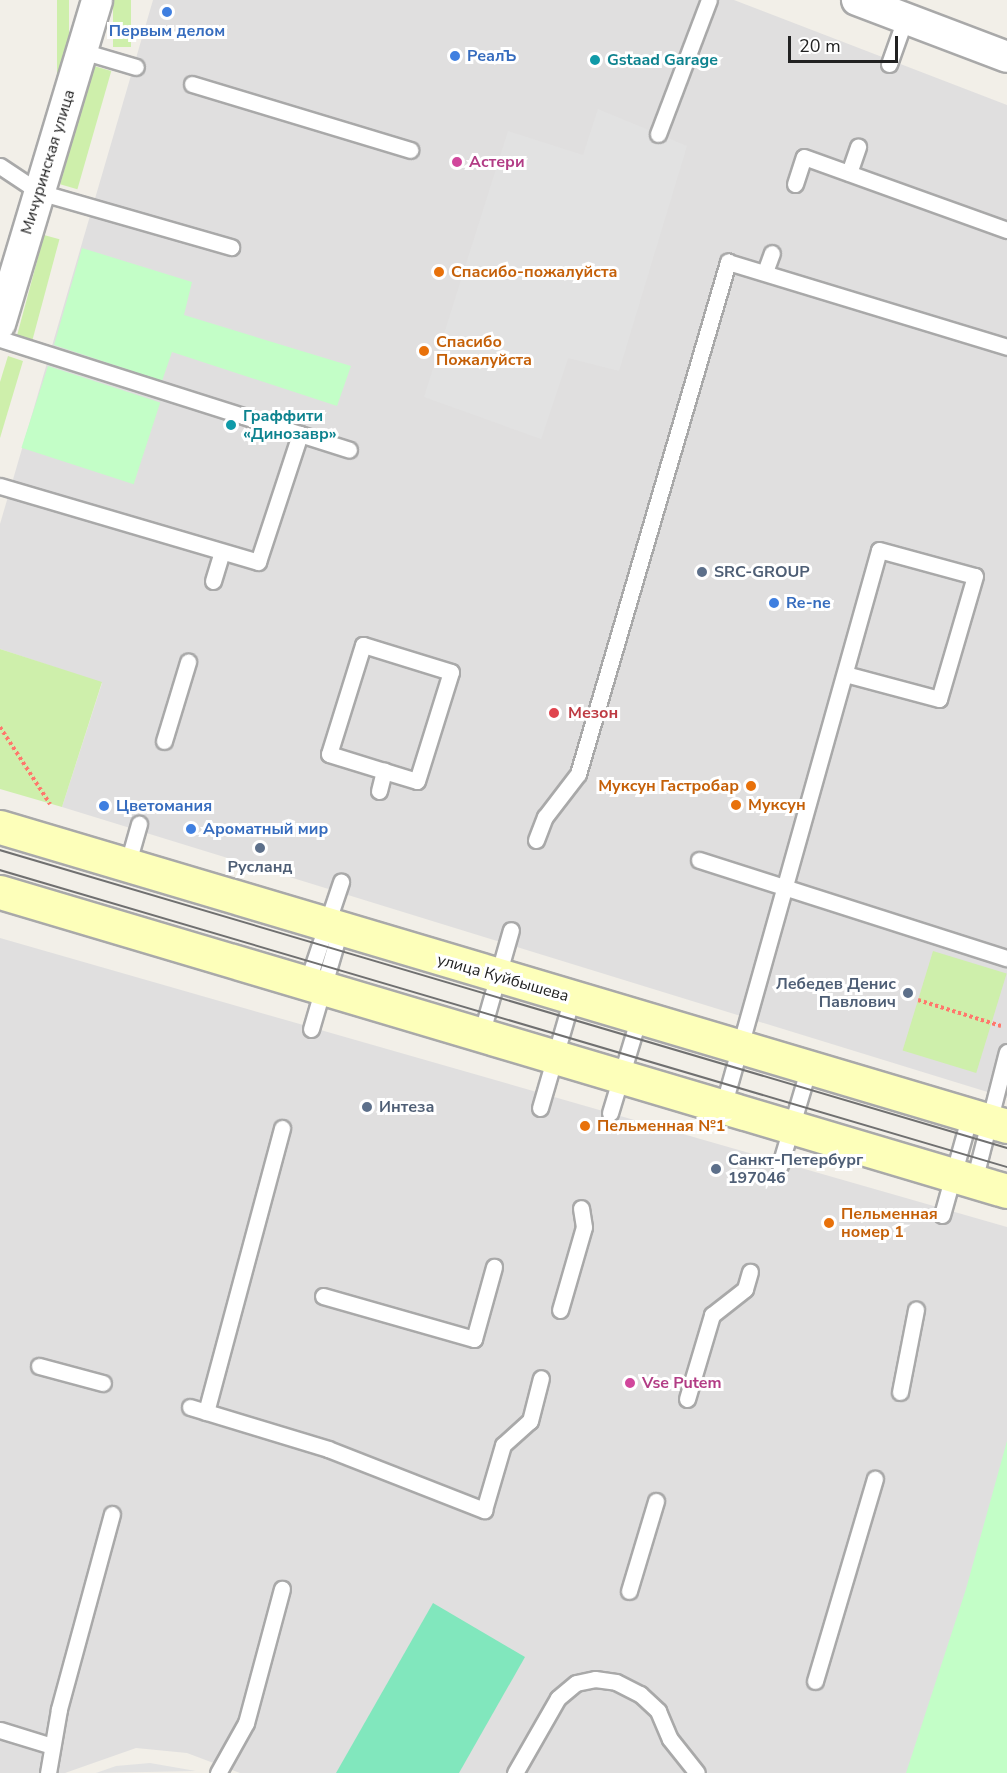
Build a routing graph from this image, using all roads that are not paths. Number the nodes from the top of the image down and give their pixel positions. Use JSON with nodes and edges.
{"nodes":[{"id":1,"x":97,"y":0,"type":"edge"},
{"id":2,"x":709,"y":0,"type":"edge"},
{"id":3,"x":857,"y":0,"type":"edge"},
{"id":4,"x":905,"y":19,"type":"junction"},
{"id":5,"x":82,"y":51,"type":"junction"},
{"id":6,"x":1007,"y":57,"type":"edge"},
{"id":7,"x":889,"y":64,"type":"dead end"},
{"id":8,"x":136,"y":67,"type":"dead end"},
{"id":9,"x":192,"y":84,"type":"dead end"},
{"id":10,"x":658,"y":134,"type":"dead end"},
{"id":11,"x":858,"y":147,"type":"dead end"},
{"id":12,"x":410,"y":150,"type":"dead end"},
{"id":13,"x":0,"y":166,"type":"edge"},
{"id":14,"x":849,"y":173,"type":"junction"},
{"id":15,"x":795,"y":184,"type":"dead end"},
{"id":16,"x":39,"y":192,"type":"junction"},
{"id":17,"x":1007,"y":230,"type":"edge"},
{"id":18,"x":231,"y":247,"type":"dead end"},
{"id":19,"x":772,"y":253,"type":"dead end"},
{"id":20,"x":765,"y":272,"type":"junction"},
{"id":21,"x":0,"y":324,"type":"edge"},
{"id":22,"x":0,"y":339,"type":"edge"},
{"id":23,"x":1007,"y":347,"type":"edge"},
{"id":24,"x":300,"y":434,"type":"junction"},
{"id":25,"x":349,"y":450,"type":"dead end"},
{"id":26,"x":0,"y":486,"type":"edge"},
{"id":27,"x":222,"y":552,"type":"junction"},
{"id":28,"x":213,"y":581,"type":"dead end"},
{"id":29,"x":188,"y":662,"type":"dead end"},
{"id":30,"x":845,"y":674,"type":"junction"},
{"id":31,"x":164,"y":741,"type":"dead end"},
{"id":32,"x":384,"y":771,"type":"junction"},
{"id":33,"x":379,"y":791,"type":"dead end"},
{"id":34,"x":139,"y":824,"type":"dead end"},
{"id":35,"x":0,"y":827,"type":"edge"},
{"id":36,"x":536,"y":840,"type":"dead end"},
{"id":37,"x":699,"y":860,"type":"dead end"},
{"id":38,"x":127,"y":866,"type":"junction"},
{"id":39,"x":341,"y":882,"type":"dead end"},
{"id":40,"x":788,"y":887,"type":"junction"},
{"id":41,"x":0,"y":892,"type":"edge"},
{"id":42,"x":333,"y":928,"type":"junction"},
{"id":43,"x":511,"y":930,"type":"dead end"},
{"id":44,"x":1007,"y":958,"type":"edge"},
{"id":45,"x":498,"y":976,"type":"junction"},
{"id":46,"x":315,"y":986,"type":"junction"},
{"id":47,"x":572,"y":998,"type":"junction"},
{"id":48,"x":639,"y":1017,"type":"junction"},
{"id":49,"x":311,"y":1029,"type":"dead end"},
{"id":50,"x":481,"y":1035,"type":"junction"},
{"id":51,"x":739,"y":1047,"type":"junction"},
{"id":52,"x":1007,"y":1052,"type":"edge"},
{"id":53,"x":555,"y":1057,"type":"junction"},
{"id":54,"x":809,"y":1067,"type":"junction"},
{"id":55,"x":621,"y":1076,"type":"junction"},
{"id":56,"x":723,"y":1107,"type":"junction"},
{"id":57,"x":540,"y":1108,"type":"dead end"},
{"id":58,"x":610,"y":1113,"type":"dead end"},
{"id":59,"x":989,"y":1120,"type":"edge"},
{"id":60,"x":791,"y":1127,"type":"junction"},
{"id":61,"x":282,"y":1128,"type":"dead end"},
{"id":62,"x":780,"y":1166,"type":"dead end"},
{"id":63,"x":964,"y":1178,"type":"junction"},
{"id":64,"x":1007,"y":1191,"type":"edge"},
{"id":65,"x":581,"y":1208,"type":"dead end"},
{"id":66,"x":942,"y":1215,"type":"dead end"},
{"id":67,"x":494,"y":1267,"type":"dead end"},
{"id":68,"x":750,"y":1272,"type":"dead end"},
{"id":69,"x":323,"y":1296,"type":"dead end"},
{"id":70,"x":560,"y":1310,"type":"dead end"},
{"id":71,"x":916,"y":1310,"type":"dead end"},
{"id":72,"x":39,"y":1366,"type":"dead end"},
{"id":73,"x":541,"y":1378,"type":"dead end"},
{"id":74,"x":103,"y":1383,"type":"dead end"},
{"id":75,"x":900,"y":1392,"type":"dead end"},
{"id":76,"x":687,"y":1399,"type":"dead end"},
{"id":77,"x":190,"y":1407,"type":"dead end"},
{"id":78,"x":206,"y":1412,"type":"junction"},
{"id":79,"x":875,"y":1479,"type":"dead end"},
{"id":80,"x":656,"y":1501,"type":"dead end"},
{"id":81,"x":112,"y":1514,"type":"dead end"},
{"id":82,"x":282,"y":1589,"type":"dead end"},
{"id":83,"x":629,"y":1591,"type":"dead end"},
{"id":84,"x":815,"y":1681,"type":"dead end"},
{"id":85,"x":0,"y":1730,"type":"edge"},
{"id":86,"x":52,"y":1746,"type":"junction"},
{"id":87,"x":48,"y":1773,"type":"edge"},
{"id":88,"x":218,"y":1773,"type":"edge"},
{"id":89,"x":515,"y":1773,"type":"edge"},
{"id":90,"x":697,"y":1773,"type":"edge"}],
"edges":[{"from":1,"to":5,"type":"street","name":"Мичуринская улица"},
{"from":2,"to":10,"type":"lane"},
{"from":3,"to":4,"type":"street"},
{"from":4,"to":6,"type":"street"},
{"from":4,"to":7,"type":"lane"},
{"from":5,"to":8,"type":"lane"},
{"from":5,"to":16,"type":"street","name":"Мичуринская улица"},
{"from":9,"to":12,"type":"lane"},
{"from":11,"to":14,"type":"lane"},
{"from":13,"to":16,"type":"lane"},
{"from":14,"to":15,"type":"lane"},
{"from":14,"to":17,"type":"lane"},
{"from":16,"to":18,"type":"lane"},
{"from":16,"to":21,"type":"street","name":"Мичуринская улица"},
{"from":19,"to":20,"type":"lane"},
{"from":20,"to":23,"type":"lane"},
{"from":20,"to":36,"type":"lane"},
{"from":22,"to":24,"type":"lane"},
{"from":24,"to":25,"type":"lane"},
{"from":24,"to":27,"type":"lane"},
{"from":26,"to":27,"type":"lane"},
{"from":27,"to":28,"type":"lane"},
{"from":29,"to":31,"type":"lane"},
{"from":30,"to":30,"type":"lane"},
{"from":30,"to":40,"type":"lane"},
{"from":32,"to":32,"type":"lane"},
{"from":32,"to":33,"type":"lane"},
{"from":34,"to":38,"type":"lane"},
{"from":35,"to":38,"type":"main road","name":"улица Куйбышева"},
{"from":37,"to":40,"type":"lane"},
{"from":38,"to":42,"type":"main road","name":"улица Куйбышева"},
{"from":39,"to":42,"type":"lane"},
{"from":40,"to":44,"type":"lane"},
{"from":40,"to":51,"type":"lane"},
{"from":41,"to":46,"type":"main road"},
{"from":42,"to":45,"type":"main road","name":"улица Куйбышева"},
{"from":42,"to":46,"type":"lane"},
{"from":43,"to":45,"type":"lane"},
{"from":45,"to":47,"type":"main road","name":"улица Куйбышева"},
{"from":45,"to":50,"type":"lane"},
{"from":46,"to":49,"type":"lane"},
{"from":46,"to":50,"type":"main road"},
{"from":47,"to":48,"type":"main road","name":"улица Куйбышева"},
{"from":47,"to":53,"type":"lane"},
{"from":48,"to":51,"type":"main road","name":"улица Куйбышева"},
{"from":48,"to":55,"type":"lane"},
{"from":50,"to":53,"type":"main road"},
{"from":51,"to":54,"type":"main road","name":"улица Куйбышева"},
{"from":51,"to":56,"type":"lane"},
{"from":52,"to":59,"type":"lane"},
{"from":53,"to":55,"type":"main road"},
{"from":53,"to":57,"type":"lane"},
{"from":54,"to":59,"type":"main road","name":"улица Куйбышева"},
{"from":54,"to":60,"type":"lane"},
{"from":55,"to":56,"type":"main road"},
{"from":55,"to":58,"type":"lane"},
{"from":56,"to":60,"type":"main road"},
{"from":59,"to":63,"type":"lane"},
{"from":59,"to":63,"type":"lane"},
{"from":60,"to":62,"type":"lane"},
{"from":60,"to":63,"type":"main road"},
{"from":61,"to":78,"type":"lane"},
{"from":63,"to":64,"type":"main road"},
{"from":63,"to":66,"type":"lane"},
{"from":65,"to":70,"type":"lane"},
{"from":67,"to":69,"type":"lane"},
{"from":68,"to":76,"type":"lane"},
{"from":71,"to":75,"type":"lane"},
{"from":72,"to":74,"type":"lane"},
{"from":73,"to":78,"type":"lane"},
{"from":77,"to":78,"type":"lane"},
{"from":79,"to":84,"type":"lane"},
{"from":80,"to":83,"type":"lane"},
{"from":81,"to":86,"type":"lane"},
{"from":82,"to":88,"type":"lane"},
{"from":85,"to":86,"type":"lane"},
{"from":86,"to":87,"type":"lane"},
{"from":89,"to":90,"type":"lane"}]}
